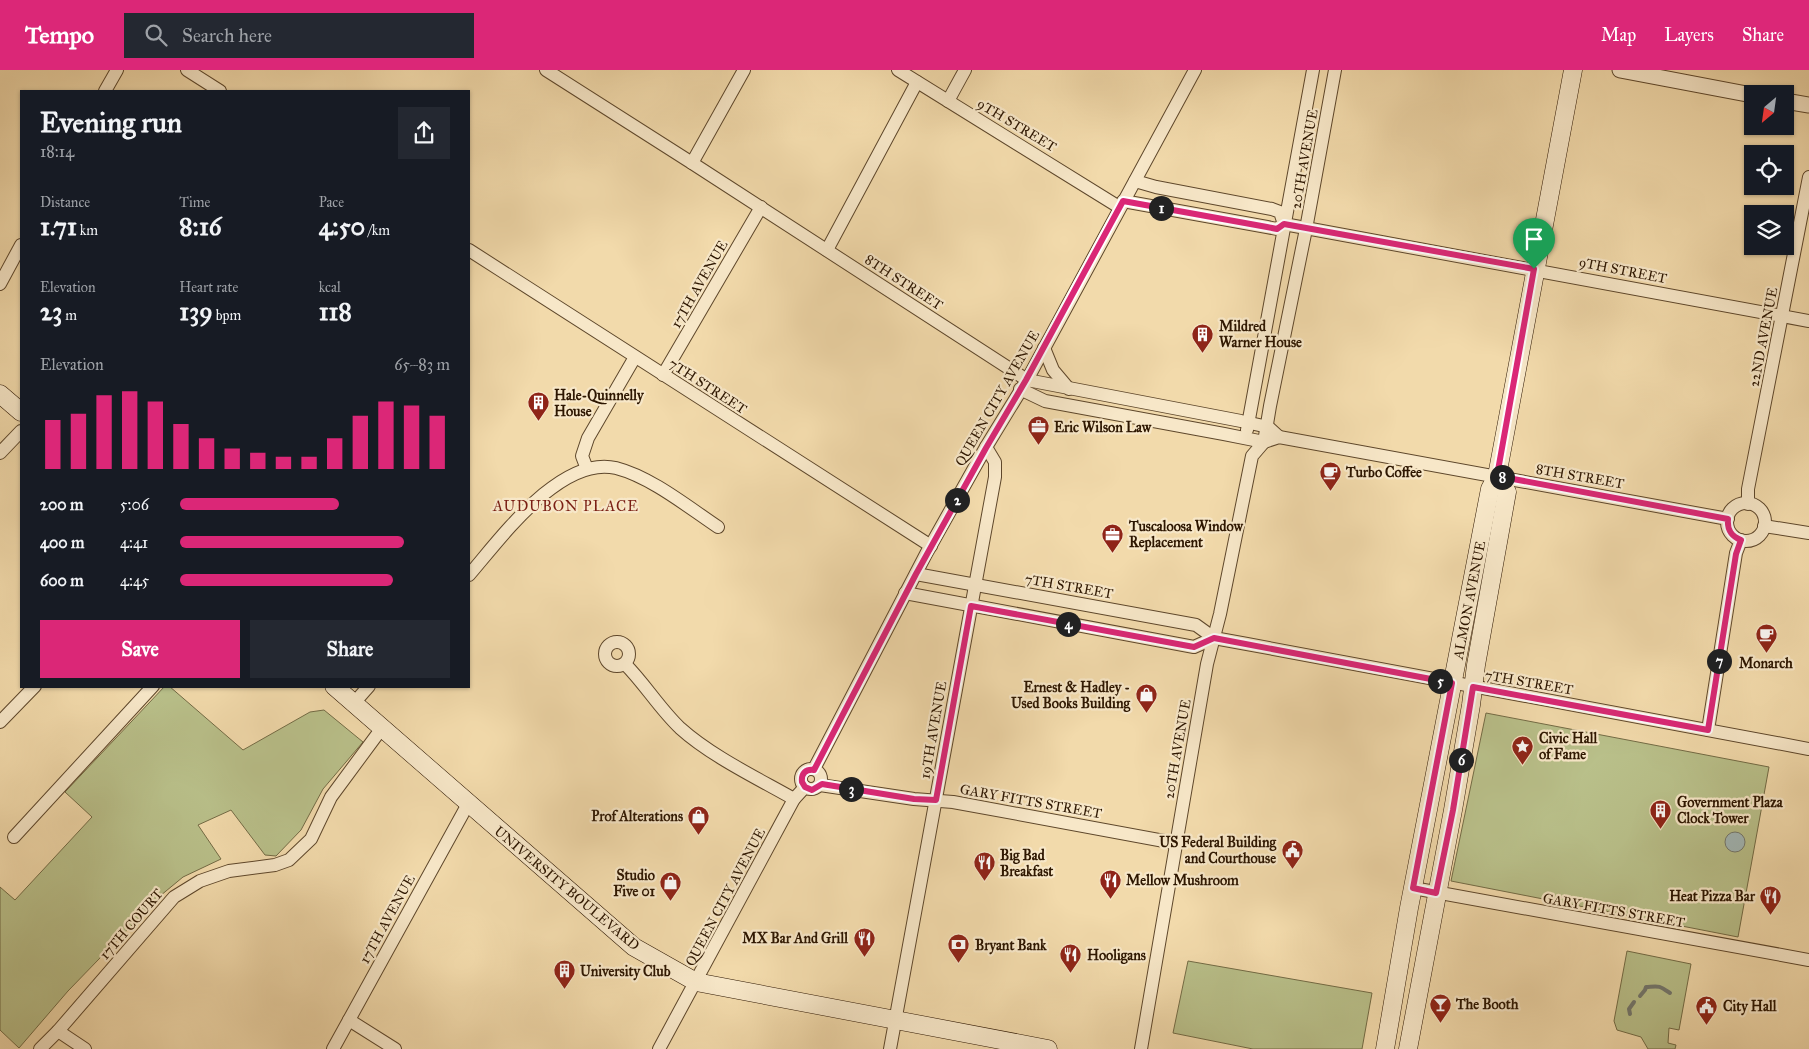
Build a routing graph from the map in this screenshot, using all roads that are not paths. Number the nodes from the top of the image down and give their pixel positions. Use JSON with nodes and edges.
{"nodes":[{"id":1,"x":117,"y":70,"type":"edge"},
{"id":2,"x":187,"y":70,"type":"edge"},
{"id":3,"x":546,"y":70,"type":"edge"},
{"id":4,"x":744,"y":70,"type":"edge"},
{"id":5,"x":898,"y":70,"type":"edge"},
{"id":6,"x":965,"y":70,"type":"edge"},
{"id":7,"x":1195,"y":70,"type":"edge"},
{"id":8,"x":1313,"y":70,"type":"edge"},
{"id":9,"x":1335,"y":70,"type":"edge"},
{"id":10,"x":1573,"y":70,"type":"edge"},
{"id":11,"x":1620,"y":70,"type":"edge"},
{"id":12,"x":918,"y":82,"type":"junction"},
{"id":13,"x":106,"y":90,"type":"edge"},
{"id":14,"x":218,"y":90,"type":"edge"},
{"id":15,"x":1744,"y":93,"type":"edge"},
{"id":16,"x":948,"y":101,"type":"junction"},
{"id":17,"x":1794,"y":102,"type":"edge"},
{"id":18,"x":1809,"y":105,"type":"edge"},
{"id":19,"x":692,"y":163,"type":"junction"},
{"id":20,"x":1809,"y":177,"type":"edge"},
{"id":21,"x":1135,"y":180,"type":"junction"},
{"id":22,"x":1121,"y":204,"type":"junction"},
{"id":23,"x":761,"y":208,"type":"junction"},
{"id":24,"x":1284,"y":224,"type":"junction"},
{"id":25,"x":1306,"y":229,"type":"junction"},
{"id":26,"x":20,"y":248,"type":"edge"},
{"id":27,"x":827,"y":250,"type":"junction"},
{"id":28,"x":470,"y":251,"type":"edge"},
{"id":29,"x":1534,"y":269,"type":"junction"},
{"id":30,"x":0,"y":284,"type":"edge"},
{"id":31,"x":1783,"y":315,"type":"junction"},
{"id":32,"x":1809,"y":320,"type":"edge"},
{"id":33,"x":1044,"y":348,"type":"junction"},
{"id":34,"x":635,"y":357,"type":"junction"},
{"id":35,"x":663,"y":375,"type":"junction"},
{"id":36,"x":1023,"y":385,"type":"junction"},
{"id":37,"x":1069,"y":389,"type":"junction"},
{"id":38,"x":0,"y":394,"type":"edge"},
{"id":39,"x":20,"y":411,"type":"edge"},
{"id":40,"x":1248,"y":424,"type":"junction"},
{"id":41,"x":1268,"y":427,"type":"junction"},
{"id":42,"x":20,"y":432,"type":"edge"},
{"id":43,"x":1279,"y":437,"type":"junction"},
{"id":44,"x":1245,"y":439,"type":"junction"},
{"id":45,"x":1264,"y":442,"type":"junction"},
{"id":46,"x":986,"y":448,"type":"junction"},
{"id":47,"x":0,"y":453,"type":"edge"},
{"id":48,"x":1252,"y":456,"type":"junction"},
{"id":49,"x":587,"y":469,"type":"junction"},
{"id":50,"x":1497,"y":476,"type":"junction"},
{"id":51,"x":1748,"y":504,"type":"junction"},
{"id":52,"x":1728,"y":519,"type":"junction"},
{"id":53,"x":718,"y":526,"type":"dead end"},
{"id":54,"x":1764,"y":526,"type":"junction"},
{"id":55,"x":1809,"y":534,"type":"edge"},
{"id":56,"x":1741,"y":540,"type":"junction"},
{"id":57,"x":931,"y":546,"type":"junction"},
{"id":58,"x":470,"y":574,"type":"edge"},
{"id":59,"x":916,"y":574,"type":"junction"},
{"id":60,"x":975,"y":584,"type":"junction"},
{"id":61,"x":905,"y":593,"type":"junction"},
{"id":62,"x":971,"y":606,"type":"junction"},
{"id":63,"x":1214,"y":638,"type":"junction"},
{"id":64,"x":625,"y":664,"type":"dead end"},
{"id":65,"x":1452,"y":683,"type":"junction"},
{"id":66,"x":1473,"y":687,"type":"junction"},
{"id":67,"x":33,"y":688,"type":"edge"},
{"id":68,"x":151,"y":688,"type":"edge"},
{"id":69,"x":336,"y":688,"type":"edge"},
{"id":70,"x":367,"y":688,"type":"edge"},
{"id":71,"x":354,"y":703,"type":"junction"},
{"id":72,"x":0,"y":722,"type":"edge"},
{"id":73,"x":382,"y":728,"type":"junction"},
{"id":74,"x":1708,"y":730,"type":"junction"},
{"id":75,"x":1809,"y":749,"type":"edge"},
{"id":76,"x":814,"y":770,"type":"junction"},
{"id":77,"x":820,"y":785,"type":"junction"},
{"id":78,"x":805,"y":787,"type":"junction"},
{"id":79,"x":794,"y":799,"type":"junction"},
{"id":80,"x":936,"y":800,"type":"junction"},
{"id":81,"x":468,"y":804,"type":"junction"},
{"id":82,"x":14,"y":837,"type":"dead end"},
{"id":83,"x":1176,"y":843,"type":"junction"},
{"id":84,"x":1413,"y":888,"type":"junction"},
{"id":85,"x":1436,"y":893,"type":"junction"},
{"id":86,"x":1809,"y":960,"type":"edge"},
{"id":87,"x":696,"y":982,"type":"junction"},
{"id":88,"x":349,"y":1020,"type":"junction"},
{"id":89,"x":895,"y":1021,"type":"junction"},
{"id":90,"x":58,"y":1031,"type":"junction"},
{"id":91,"x":40,"y":1049,"type":"edge"},
{"id":92,"x":85,"y":1049,"type":"edge"},
{"id":93,"x":333,"y":1049,"type":"edge"},
{"id":94,"x":395,"y":1049,"type":"edge"},
{"id":95,"x":659,"y":1049,"type":"edge"},
{"id":96,"x":890,"y":1049,"type":"edge"},
{"id":97,"x":1048,"y":1049,"type":"edge"},
{"id":98,"x":1141,"y":1049,"type":"edge"},
{"id":99,"x":1385,"y":1049,"type":"edge"},
{"id":100,"x":1408,"y":1049,"type":"edge"}],
"edges":[{"from":1,"to":13,"type":"street"},
{"from":2,"to":14,"type":"street"},
{"from":3,"to":19,"type":"street","name":"8TH STREET"},
{"from":4,"to":19,"type":"street"},
{"from":5,"to":12,"type":"street","name":"9TH STREET"},
{"from":6,"to":16,"type":"street"},
{"from":7,"to":21,"type":"street","name":"QUEEN CITY AVENUE"},
{"from":8,"to":24,"type":"street","name":"20TH AVENUE"},
{"from":9,"to":25,"type":"street","name":"20TH AVENUE"},
{"from":10,"to":29,"type":"main road","name":"ALMON AVENUE"},
{"from":11,"to":15,"type":"street"},
{"from":12,"to":16,"type":"street","name":"9TH STREET"},
{"from":12,"to":27,"type":"street"},
{"from":16,"to":22,"type":"street","name":"9TH STREET"},
{"from":17,"to":18,"type":"street"},
{"from":19,"to":23,"type":"street","name":"8TH STREET"},
{"from":20,"to":31,"type":"street","name":"22ND AVENUE"},
{"from":21,"to":22,"type":"street","name":"QUEEN CITY AVENUE"},
{"from":21,"to":24,"type":"street"},
{"from":22,"to":24,"type":"street","name":"9TH STREET"},
{"from":22,"to":33,"type":"street","name":"QUEEN CITY AVENUE"},
{"from":23,"to":27,"type":"street","name":"8TH STREET"},
{"from":23,"to":35,"type":"street","name":"17TH AVENUE"},
{"from":24,"to":25,"type":"street","name":"9TH STREET"},
{"from":24,"to":40,"type":"street","name":"20TH AVENUE"},
{"from":25,"to":29,"type":"street","name":"9TH STREET"},
{"from":25,"to":41,"type":"street","name":"20TH AVENUE"},
{"from":26,"to":30,"type":"street"},
{"from":27,"to":36,"type":"street","name":"8TH STREET"},
{"from":28,"to":34,"type":"street","name":"7TH STREET"},
{"from":29,"to":31,"type":"street","name":"9TH STREET"},
{"from":29,"to":50,"type":"main road","name":"ALMON AVENUE"},
{"from":31,"to":32,"type":"street","name":"9TH STREET"},
{"from":31,"to":51,"type":"street","name":"22ND AVENUE"},
{"from":33,"to":36,"type":"street","name":"QUEEN CITY AVENUE"},
{"from":33,"to":37,"type":"street"},
{"from":34,"to":35,"type":"street","name":"7TH STREET"},
{"from":34,"to":49,"type":"street"},
{"from":35,"to":57,"type":"street","name":"7TH STREET"},
{"from":36,"to":37,"type":"street","name":"8TH STREET"},
{"from":36,"to":44,"type":"street","name":"8TH STREET"},
{"from":36,"to":46,"type":"street","name":"QUEEN CITY AVENUE"},
{"from":37,"to":40,"type":"street","name":"8TH STREET"},
{"from":38,"to":39,"type":"main road"},
{"from":40,"to":41,"type":"street","name":"8TH STREET"},
{"from":40,"to":44,"type":"street","name":"20TH AVENUE"},
{"from":41,"to":43,"type":"street"},
{"from":41,"to":45,"type":"street","name":"20TH AVENUE"},
{"from":42,"to":47,"type":"street"},
{"from":43,"to":45,"type":"street","name":"8TH STREET"},
{"from":43,"to":50,"type":"street","name":"8TH STREET"},
{"from":44,"to":45,"type":"street","name":"8TH STREET"},
{"from":44,"to":48,"type":"street"},
{"from":45,"to":48,"type":"street","name":"20TH AVENUE"},
{"from":46,"to":57,"type":"street","name":"QUEEN CITY AVENUE"},
{"from":46,"to":60,"type":"street","name":"19TH AVENUE"},
{"from":48,"to":63,"type":"street","name":"20TH AVENUE"},
{"from":49,"to":53,"type":"street"},
{"from":49,"to":58,"type":"street"},
{"from":50,"to":52,"type":"street","name":"8TH STREET"},
{"from":50,"to":65,"type":"main road","name":"ALMON AVENUE"},
{"from":50,"to":66,"type":"main road","name":"ALMON AVENUE"},
{"from":51,"to":52,"type":"street"},
{"from":51,"to":54,"type":"street"},
{"from":52,"to":56,"type":"street"},
{"from":54,"to":55,"type":"street"},
{"from":54,"to":56,"type":"street"},
{"from":56,"to":74,"type":"street"},
{"from":57,"to":59,"type":"street","name":"QUEEN CITY AVENUE"},
{"from":59,"to":60,"type":"street","name":"7TH STREET"},
{"from":59,"to":61,"type":"street","name":"QUEEN CITY AVENUE"},
{"from":60,"to":62,"type":"street","name":"19TH AVENUE"},
{"from":60,"to":63,"type":"street","name":"7TH STREET"},
{"from":61,"to":62,"type":"street"},
{"from":61,"to":76,"type":"street","name":"QUEEN CITY AVENUE"},
{"from":62,"to":63,"type":"street"},
{"from":62,"to":80,"type":"street","name":"19TH AVENUE"},
{"from":63,"to":65,"type":"street","name":"7TH STREET"},
{"from":63,"to":83,"type":"street","name":"20TH AVENUE"},
{"from":64,"to":79,"type":"street"},
{"from":65,"to":66,"type":"street","name":"7TH STREET"},
{"from":65,"to":84,"type":"main road","name":"ALMON AVENUE"},
{"from":66,"to":74,"type":"street","name":"7TH STREET"},
{"from":66,"to":85,"type":"main road","name":"ALMON AVENUE"},
{"from":67,"to":72,"type":"street"},
{"from":68,"to":82,"type":"street"},
{"from":69,"to":71,"type":"main road","name":"UNIVERSITY BOULEVARD"},
{"from":70,"to":71,"type":"street"},
{"from":71,"to":73,"type":"main road","name":"UNIVERSITY BOULEVARD"},
{"from":73,"to":81,"type":"main road","name":"UNIVERSITY BOULEVARD"},
{"from":73,"to":90,"type":"street","name":"17TH COURT"},
{"from":74,"to":75,"type":"street","name":"7TH STREET"},
{"from":76,"to":77,"type":"street"},
{"from":76,"to":78,"type":"street","name":"QUEEN CITY AVENUE"},
{"from":77,"to":78,"type":"street"},
{"from":77,"to":80,"type":"street","name":"GARY FITTS STREET"},
{"from":78,"to":79,"type":"street","name":"QUEEN CITY AVENUE"},
{"from":79,"to":87,"type":"street","name":"QUEEN CITY AVENUE"},
{"from":80,"to":83,"type":"street","name":"GARY FITTS STREET"},
{"from":80,"to":89,"type":"street","name":"19TH AVENUE"},
{"from":81,"to":87,"type":"main road","name":"UNIVERSITY BOULEVARD"},
{"from":81,"to":88,"type":"street","name":"17TH AVENUE"},
{"from":83,"to":98,"type":"street","name":"20TH AVENUE"},
{"from":84,"to":85,"type":"street","name":"GARY FITTS STREET"},
{"from":84,"to":99,"type":"main road","name":"ALMON AVENUE"},
{"from":85,"to":86,"type":"street","name":"GARY FITTS STREET"},
{"from":85,"to":100,"type":"main road","name":"ALMON AVENUE"},
{"from":87,"to":89,"type":"main road","name":"UNIVERSITY BOULEVARD"},
{"from":87,"to":95,"type":"street","name":"QUEEN CITY AVENUE"},
{"from":88,"to":93,"type":"street","name":"17TH AVENUE"},
{"from":88,"to":94,"type":"street"},
{"from":89,"to":96,"type":"street","name":"19TH AVENUE"},
{"from":89,"to":97,"type":"main road","name":"UNIVERSITY BOULEVARD"},
{"from":90,"to":91,"type":"street","name":"17TH COURT"},
{"from":90,"to":92,"type":"street"}]}
